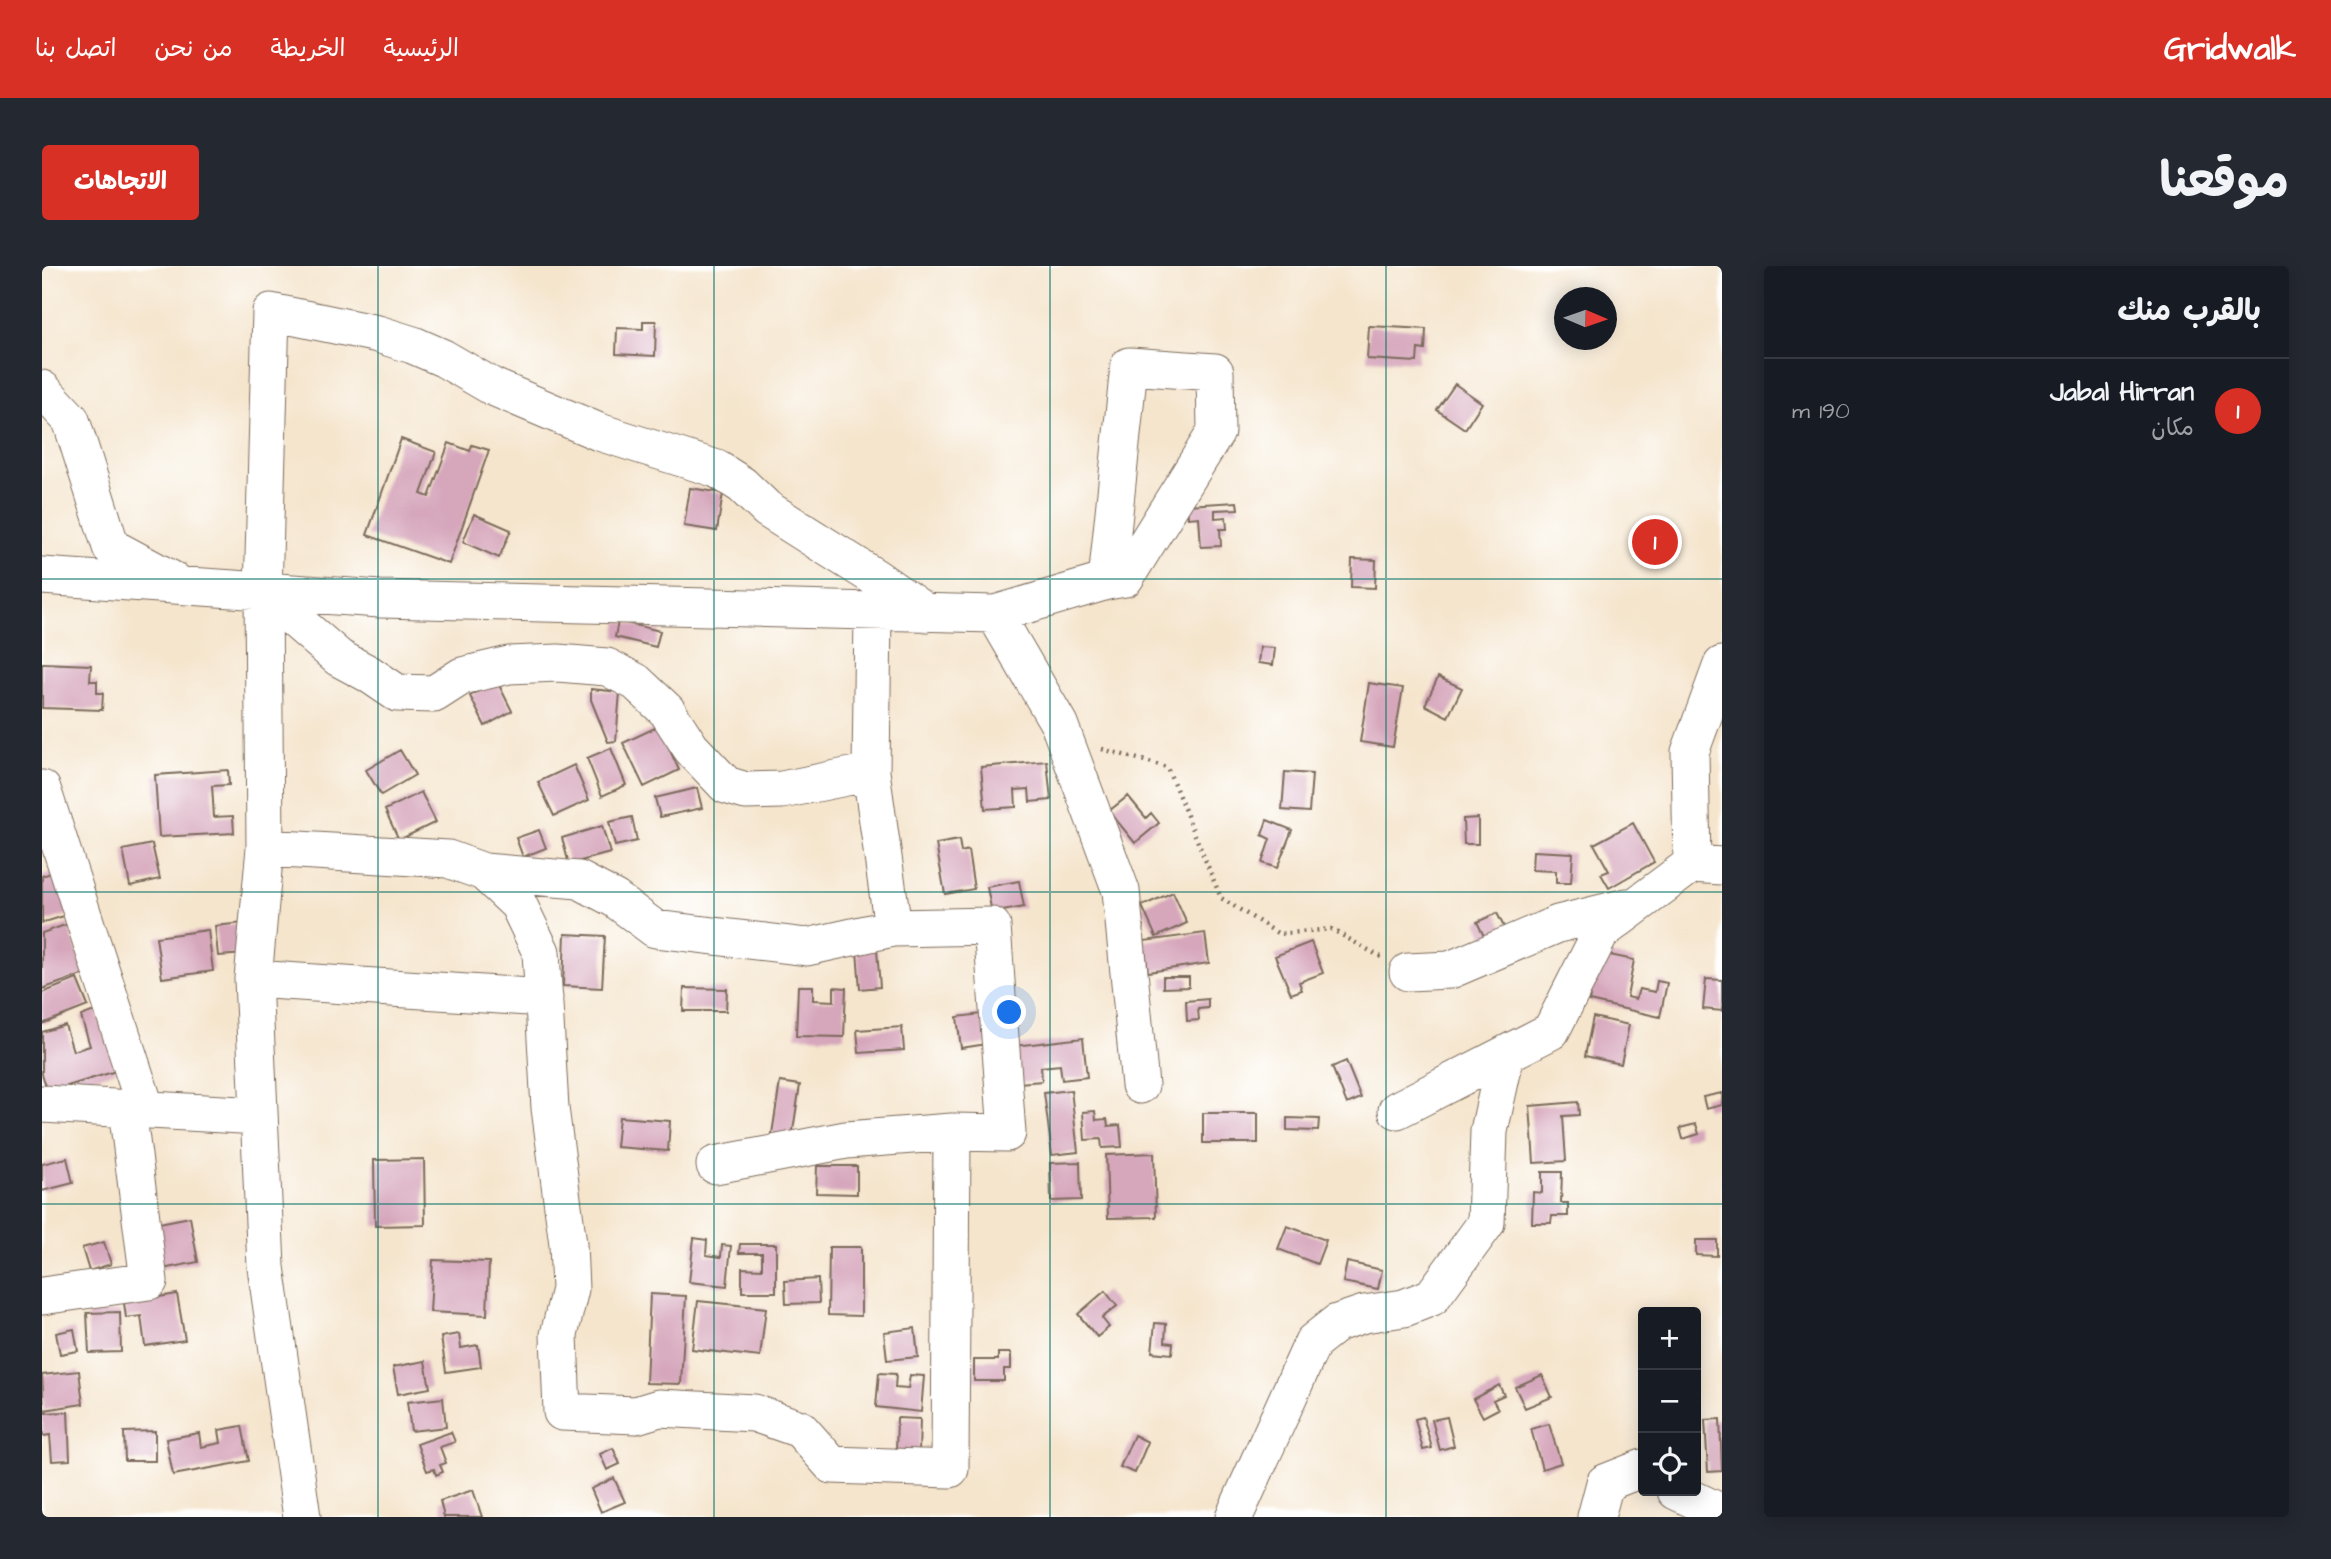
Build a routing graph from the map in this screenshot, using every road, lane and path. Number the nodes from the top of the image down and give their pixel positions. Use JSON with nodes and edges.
{"nodes":[{"id":1,"x":42,"y":390,"type":"edge"},
{"id":2,"x":42,"y":576,"type":"edge"},
{"id":3,"x":1107,"y":581,"type":"junction"},
{"id":4,"x":186,"y":587,"type":"junction"},
{"id":5,"x":263,"y":592,"type":"junction"},
{"id":6,"x":873,"y":612,"type":"junction"},
{"id":7,"x":926,"y":612,"type":"junction"},
{"id":8,"x":995,"y":614,"type":"junction"},
{"id":9,"x":1722,"y":665,"type":"edge"},
{"id":10,"x":1064,"y":738,"type":"junction"},
{"id":11,"x":870,"y":772,"type":"junction"},
{"id":12,"x":42,"y":789,"type":"edge"},
{"id":13,"x":265,"y":848,"type":"junction"},
{"id":14,"x":1707,"y":865,"type":"edge"},
{"id":15,"x":484,"y":872,"type":"junction"},
{"id":16,"x":1638,"y":904,"type":"junction"},
{"id":17,"x":892,"y":928,"type":"junction"},
{"id":18,"x":1408,"y":972,"type":"joint"},
{"id":19,"x":253,"y":979,"type":"junction"},
{"id":20,"x":544,"y":998,"type":"junction"},
{"id":21,"x":1506,"y":1054,"type":"junction"},
{"id":22,"x":1140,"y":1085,"type":"dead end"},
{"id":23,"x":42,"y":1104,"type":"edge"},
{"id":24,"x":136,"y":1109,"type":"junction"},
{"id":25,"x":1397,"y":1110,"type":"dead end"},
{"id":26,"x":259,"y":1116,"type":"junction"},
{"id":27,"x":952,"y":1132,"type":"junction"},
{"id":28,"x":715,"y":1165,"type":"dead end"},
{"id":29,"x":42,"y":1296,"type":"edge"},
{"id":30,"x":1638,"y":1470,"type":"edge"},
{"id":31,"x":1686,"y":1496,"type":"edge"},
{"id":32,"x":1722,"y":1513,"type":"edge"},
{"id":33,"x":302,"y":1517,"type":"edge"},
{"id":34,"x":1234,"y":1517,"type":"edge"},
{"id":35,"x":1596,"y":1517,"type":"edge"}],
"edges":[{"from":1,"to":4,"type":"street"},
{"from":2,"to":4,"type":"street"},
{"from":3,"to":3,"type":"street"},
{"from":3,"to":8,"type":"street"},
{"from":4,"to":5,"type":"street"},
{"from":5,"to":6,"type":"street"},
{"from":5,"to":7,"type":"street"},
{"from":5,"to":11,"type":"street"},
{"from":5,"to":13,"type":"street"},
{"from":6,"to":7,"type":"street"},
{"from":6,"to":11,"type":"street"},
{"from":7,"to":8,"type":"street"},
{"from":8,"to":10,"type":"street"},
{"from":9,"to":14,"type":"street"},
{"from":10,"to":18,"type":"path"},
{"from":10,"to":22,"type":"street"},
{"from":11,"to":17,"type":"street"},
{"from":12,"to":24,"type":"street"},
{"from":13,"to":15,"type":"street"},
{"from":13,"to":19,"type":"street"},
{"from":14,"to":16,"type":"street"},
{"from":15,"to":17,"type":"street"},
{"from":15,"to":20,"type":"street"},
{"from":16,"to":18,"type":"street"},
{"from":16,"to":21,"type":"street"},
{"from":17,"to":27,"type":"street"},
{"from":19,"to":20,"type":"street"},
{"from":19,"to":26,"type":"street"},
{"from":20,"to":27,"type":"street"},
{"from":21,"to":25,"type":"street"},
{"from":21,"to":34,"type":"street"},
{"from":23,"to":24,"type":"street"},
{"from":24,"to":26,"type":"street"},
{"from":24,"to":29,"type":"street"},
{"from":26,"to":33,"type":"street"},
{"from":27,"to":28,"type":"street"},
{"from":30,"to":35,"type":"street"},
{"from":31,"to":32,"type":"street"}]}
